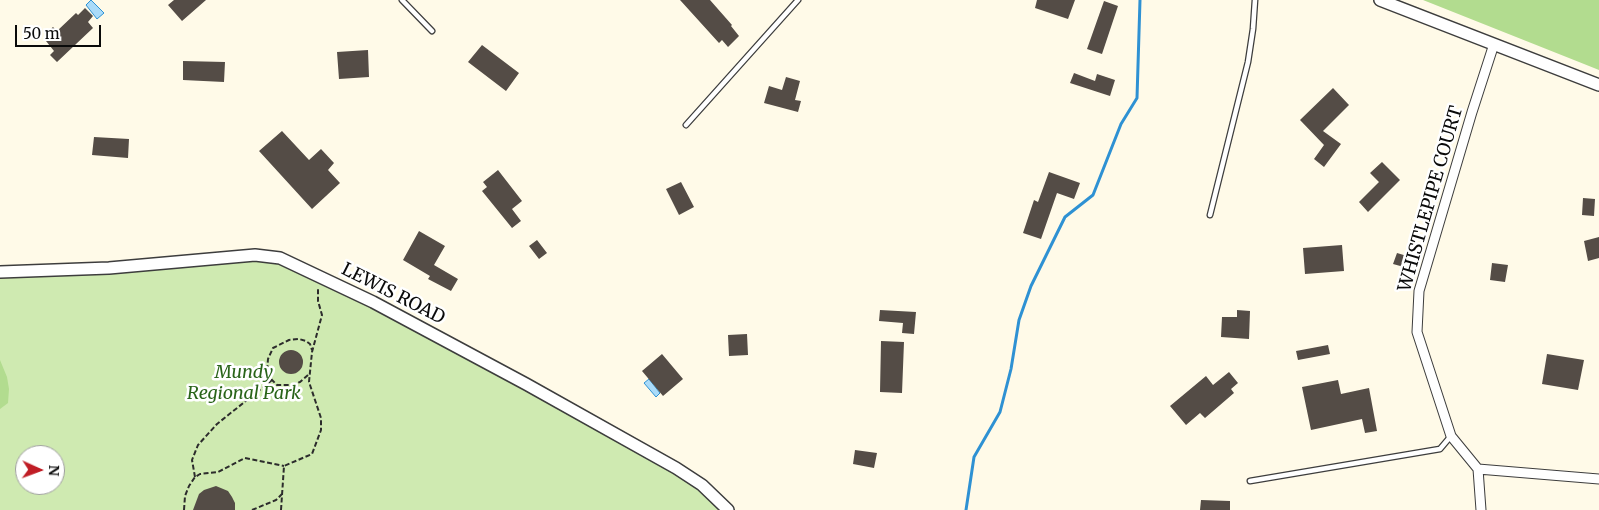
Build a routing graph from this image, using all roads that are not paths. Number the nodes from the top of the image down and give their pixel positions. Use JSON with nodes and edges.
{"nodes":[{"id":1,"x":402,"y":0,"type":"edge"},
{"id":2,"x":798,"y":0,"type":"edge"},
{"id":3,"x":1255,"y":0,"type":"edge"},
{"id":4,"x":1380,"y":0,"type":"edge"},
{"id":5,"x":432,"y":31,"type":"dead end"},
{"id":6,"x":1494,"y":44,"type":"junction"},
{"id":7,"x":1599,"y":85,"type":"edge"},
{"id":8,"x":686,"y":125,"type":"dead end"},
{"id":9,"x":1210,"y":215,"type":"dead end"},
{"id":10,"x":0,"y":272,"type":"edge"},
{"id":11,"x":1451,"y":436,"type":"junction"},
{"id":12,"x":1478,"y":470,"type":"junction"},
{"id":13,"x":1599,"y":479,"type":"edge"},
{"id":14,"x":1250,"y":481,"type":"dead end"},
{"id":15,"x":728,"y":510,"type":"edge"},
{"id":16,"x":1481,"y":510,"type":"edge"}],
"edges":[{"from":1,"to":5,"type":"lane"},
{"from":2,"to":8,"type":"lane"},
{"from":3,"to":9,"type":"lane"},
{"from":4,"to":6,"type":"street"},
{"from":6,"to":7,"type":"street"},
{"from":6,"to":11,"type":"street","name":"WHISTLEPIPE COURT"},
{"from":10,"to":15,"type":"street","name":"LEWIS ROAD"},
{"from":11,"to":12,"type":"street","name":"WHISTLEPIPE COURT"},
{"from":11,"to":14,"type":"lane"},
{"from":12,"to":13,"type":"street"},
{"from":12,"to":16,"type":"street"}]}
